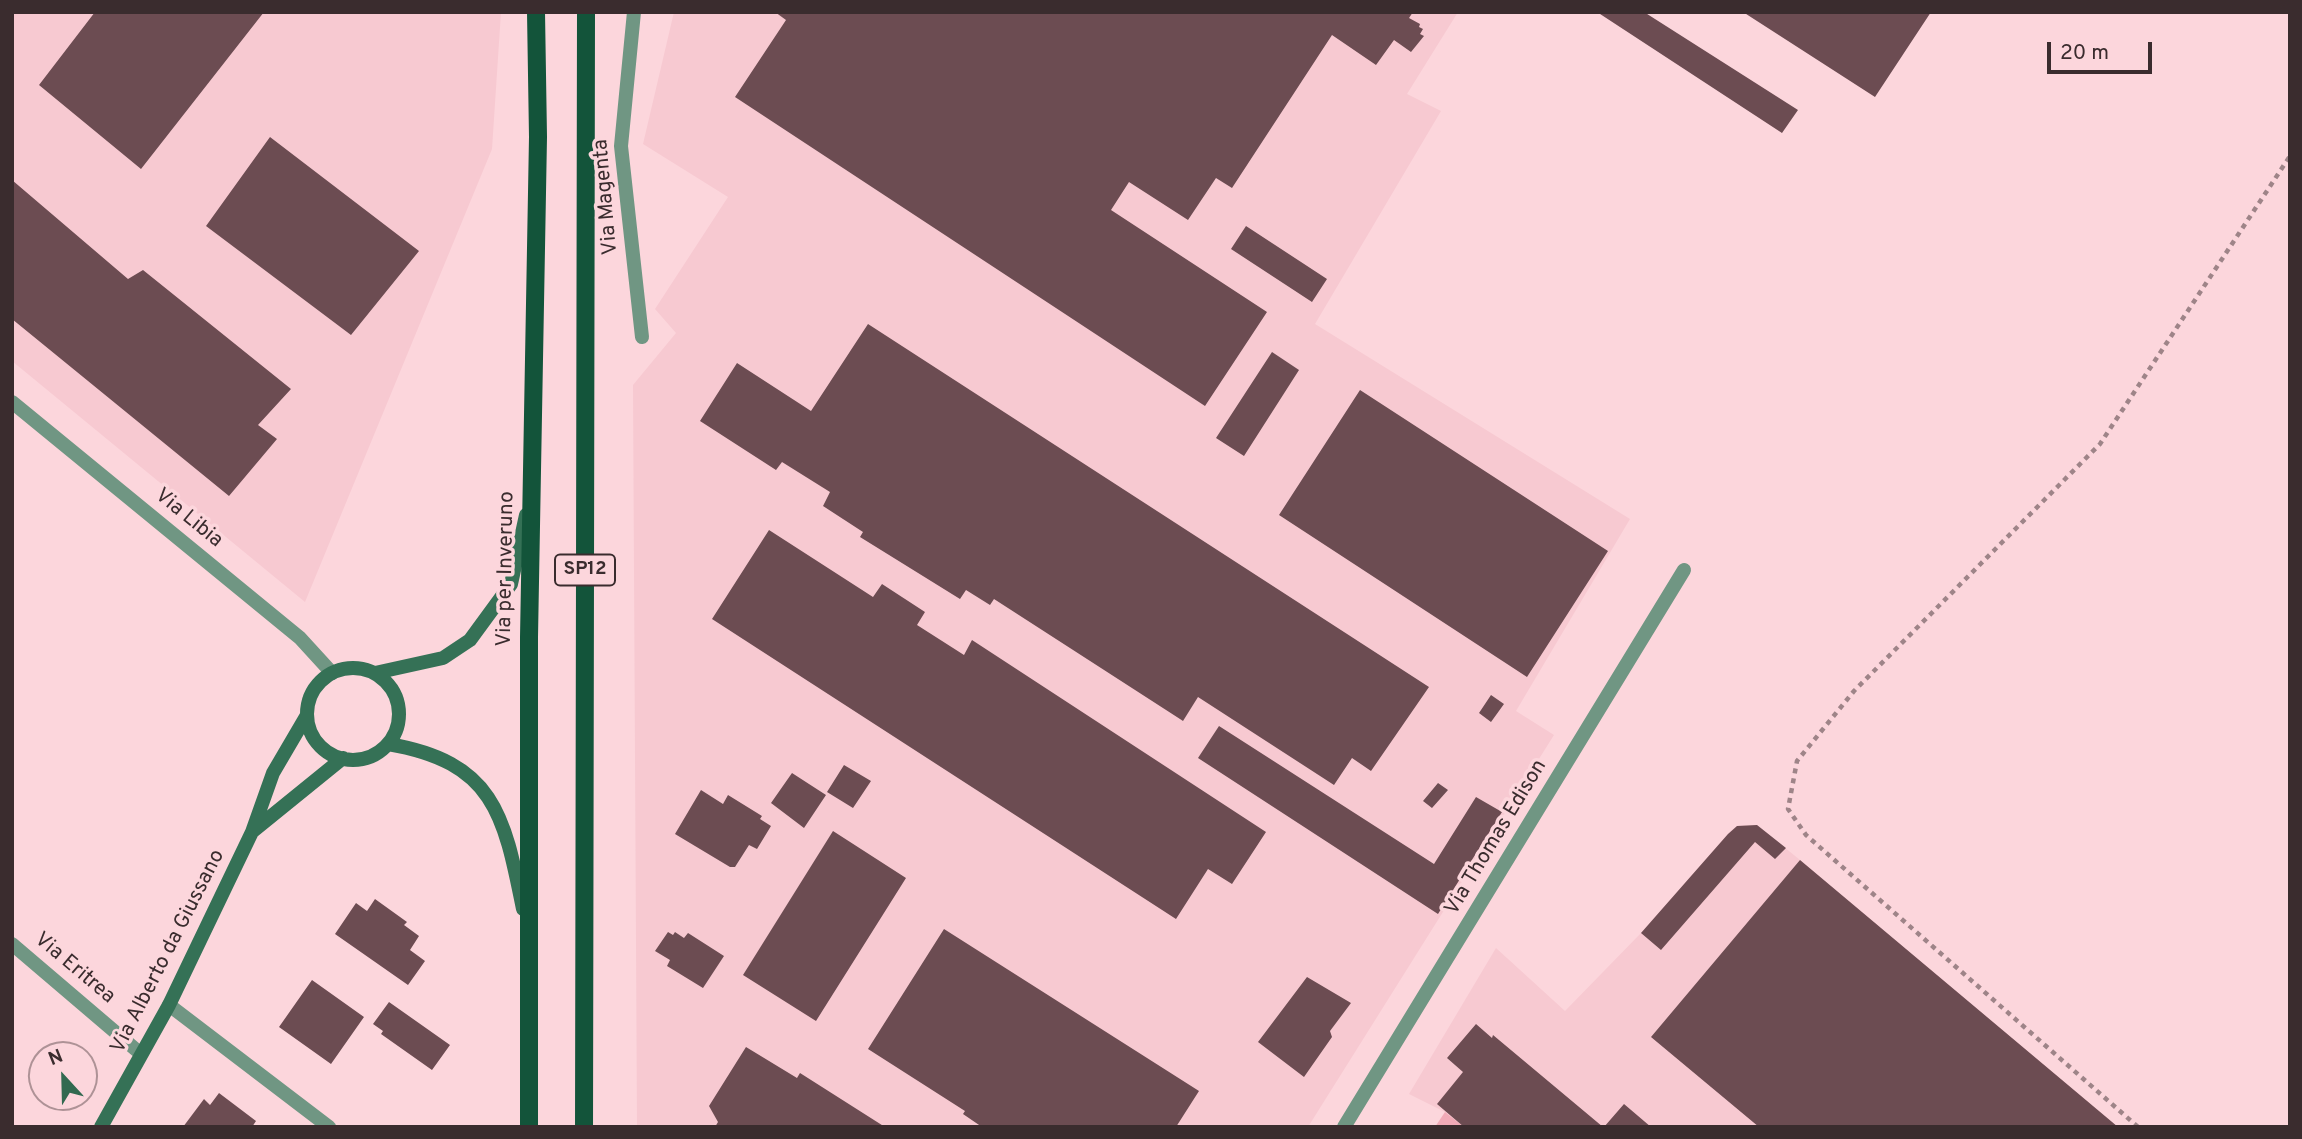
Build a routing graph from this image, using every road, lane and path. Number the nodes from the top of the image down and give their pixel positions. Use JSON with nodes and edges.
{"nodes":[{"id":1,"x":536,"y":12,"type":"edge"},
{"id":2,"x":586,"y":12,"type":"edge"},
{"id":3,"x":634,"y":12,"type":"edge"},
{"id":4,"x":2290,"y":156,"type":"edge"},
{"id":5,"x":642,"y":337,"type":"dead end"},
{"id":6,"x":12,"y":402,"type":"edge"},
{"id":7,"x":531,"y":493,"type":"junction"},
{"id":8,"x":1684,"y":570,"type":"dead end"},
{"id":9,"x":332,"y":673,"type":"junction"},
{"id":10,"x":375,"y":673,"type":"junction"},
{"id":11,"x":307,"y":715,"type":"junction"},
{"id":12,"x":387,"y":744,"type":"junction"},
{"id":13,"x":343,"y":758,"type":"junction"},
{"id":14,"x":252,"y":832,"type":"junction"},
{"id":15,"x":12,"y":944,"type":"edge"},
{"id":16,"x":531,"y":948,"type":"junction"},
{"id":17,"x":169,"y":1005,"type":"junction"},
{"id":18,"x":141,"y":1054,"type":"junction"},
{"id":19,"x":101,"y":1127,"type":"edge"},
{"id":20,"x":329,"y":1127,"type":"edge"},
{"id":21,"x":529,"y":1127,"type":"edge"},
{"id":22,"x":584,"y":1127,"type":"edge"},
{"id":23,"x":1344,"y":1127,"type":"edge"},
{"id":24,"x":2138,"y":1127,"type":"edge"}],
"edges":[{"from":1,"to":7,"type":"main road","name":"Via per Inveruno","number":"SP12"},
{"from":2,"to":22,"type":"main road","number":"SP12"},
{"from":3,"to":5,"type":"street","name":"Via Magenta"},
{"from":4,"to":24,"type":"path"},
{"from":6,"to":9,"type":"street","name":"Via Libia"},
{"from":7,"to":10,"type":"street"},
{"from":7,"to":16,"type":"main road","name":"Via per Inveruno","number":"SP12"},
{"from":8,"to":23,"type":"street","name":"Via Thomas Edison"},
{"from":9,"to":10,"type":"street"},
{"from":9,"to":11,"type":"street"},
{"from":10,"to":12,"type":"street"},
{"from":11,"to":13,"type":"street"},
{"from":11,"to":14,"type":"street","name":"Via Alberto da Giussano"},
{"from":12,"to":13,"type":"street"},
{"from":12,"to":16,"type":"street"},
{"from":13,"to":14,"type":"street","name":"Via Alberto da Giussano"},
{"from":14,"to":17,"type":"street","name":"Via Alberto da Giussano"},
{"from":15,"to":18,"type":"street","name":"Via Eritrea"},
{"from":16,"to":21,"type":"main road","name":"Via per Inveruno","number":"SP12"},
{"from":17,"to":18,"type":"street","name":"Via Alberto da Giussano"},
{"from":17,"to":20,"type":"street"},
{"from":18,"to":19,"type":"street","name":"Via Alberto da Giussano"}]}
